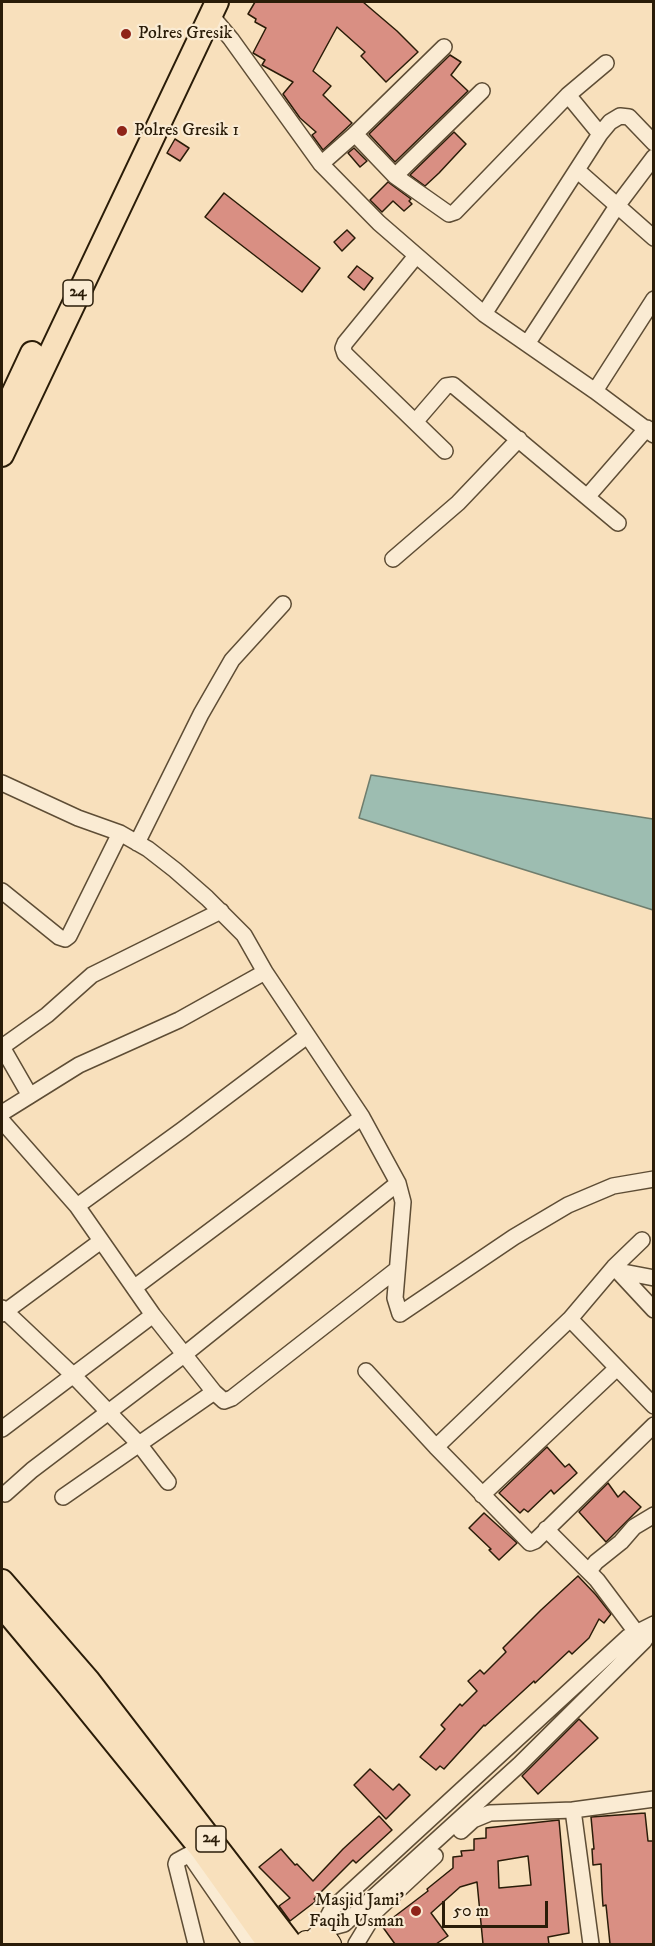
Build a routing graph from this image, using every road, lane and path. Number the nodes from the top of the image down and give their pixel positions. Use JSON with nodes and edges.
{"nodes":[{"id":1,"x":209,"y":6,"type":"edge"},
{"id":2,"x":444,"y":47,"type":"dead end"},
{"id":3,"x":606,"y":63,"type":"dead end"},
{"id":4,"x":482,"y":91,"type":"dead end"},
{"id":5,"x":568,"y":95,"type":"junction"},
{"id":6,"x":355,"y":134,"type":"junction"},
{"id":7,"x":600,"y":134,"type":"junction"},
{"id":8,"x":654,"y":143,"type":"edge"},
{"id":9,"x":654,"y":157,"type":"edge"},
{"id":10,"x":321,"y":164,"type":"junction"},
{"id":11,"x":578,"y":171,"type":"junction"},
{"id":12,"x":395,"y":176,"type":"junction"},
{"id":13,"x":617,"y":206,"type":"junction"},
{"id":14,"x":654,"y":238,"type":"edge"},
{"id":15,"x":416,"y":256,"type":"junction"},
{"id":16,"x":654,"y":298,"type":"edge"},
{"id":17,"x":484,"y":314,"type":"junction"},
{"id":18,"x":527,"y":344,"type":"junction"},
{"id":19,"x":596,"y":391,"type":"junction"},
{"id":20,"x":2,"y":417,"type":"edge"},
{"id":21,"x":415,"y":422,"type":"junction"},
{"id":22,"x":650,"y":431,"type":"edge"},
{"id":23,"x":519,"y":439,"type":"junction"},
{"id":24,"x":445,"y":451,"type":"dead end"},
{"id":25,"x":2,"y":455,"type":"edge"},
{"id":26,"x":587,"y":497,"type":"junction"},
{"id":27,"x":618,"y":523,"type":"dead end"},
{"id":28,"x":393,"y":559,"type":"dead end"},
{"id":29,"x":283,"y":604,"type":"dead end"},
{"id":30,"x":2,"y":783,"type":"edge"},
{"id":31,"x":120,"y":833,"type":"junction"},
{"id":32,"x":137,"y":843,"type":"junction"},
{"id":33,"x":2,"y":891,"type":"edge"},
{"id":34,"x":221,"y":911,"type":"junction"},
{"id":35,"x":265,"y":972,"type":"junction"},
{"id":36,"x":306,"y":1036,"type":"junction"},
{"id":37,"x":2,"y":1047,"type":"edge"},
{"id":38,"x":29,"y":1094,"type":"junction"},
{"id":39,"x":2,"y":1113,"type":"edge"},
{"id":40,"x":362,"y":1117,"type":"junction"},
{"id":41,"x":2,"y":1121,"type":"edge"},
{"id":42,"x":654,"y":1179,"type":"edge"},
{"id":43,"x":398,"y":1183,"type":"junction"},
{"id":44,"x":76,"y":1206,"type":"junction"},
{"id":45,"x":642,"y":1240,"type":"dead end"},
{"id":46,"x":101,"y":1241,"type":"junction"},
{"id":47,"x":616,"y":1269,"type":"junction"},
{"id":48,"x":396,"y":1270,"type":"junction"},
{"id":49,"x":654,"y":1278,"type":"edge"},
{"id":50,"x":135,"y":1287,"type":"junction"},
{"id":51,"x":654,"y":1310,"type":"edge"},
{"id":52,"x":3,"y":1311,"type":"edge"},
{"id":53,"x":153,"y":1315,"type":"junction"},
{"id":54,"x":570,"y":1318,"type":"junction"},
{"id":55,"x":185,"y":1354,"type":"junction"},
{"id":56,"x":617,"y":1368,"type":"junction"},
{"id":57,"x":366,"y":1371,"type":"dead end"},
{"id":58,"x":72,"y":1375,"type":"junction"},
{"id":59,"x":214,"y":1392,"type":"junction"},
{"id":60,"x":654,"y":1406,"type":"edge"},
{"id":61,"x":109,"y":1413,"type":"junction"},
{"id":62,"x":654,"y":1425,"type":"edge"},
{"id":63,"x":2,"y":1430,"type":"edge"},
{"id":64,"x":139,"y":1444,"type":"junction"},
{"id":65,"x":436,"y":1447,"type":"junction"},
{"id":66,"x":168,"y":1482,"type":"dead end"},
{"id":67,"x":4,"y":1494,"type":"dead end"},
{"id":68,"x":482,"y":1494,"type":"junction"},
{"id":69,"x":63,"y":1497,"type":"dead end"},
{"id":70,"x":653,"y":1517,"type":"edge"},
{"id":71,"x":546,"y":1529,"type":"junction"},
{"id":72,"x":589,"y":1571,"type":"junction"},
{"id":73,"x":2,"y":1581,"type":"edge"},
{"id":74,"x":2,"y":1606,"type":"edge"},
{"id":75,"x":654,"y":1625,"type":"edge"},
{"id":76,"x":640,"y":1637,"type":"junction"},
{"id":77,"x":60,"y":1661,"type":"junction"},
{"id":78,"x":124,"y":1739,"type":"junction"},
{"id":79,"x":508,"y":1749,"type":"junction"},
{"id":80,"x":520,"y":1764,"type":"junction"},
{"id":81,"x":654,"y":1799,"type":"edge"},
{"id":82,"x":573,"y":1810,"type":"junction"},
{"id":83,"x":196,"y":1853,"type":"junction"},
{"id":84,"x":310,"y":1942,"type":"edge"},
{"id":85,"x":196,"y":1944,"type":"edge"},
{"id":86,"x":251,"y":1944,"type":"edge"},
{"id":87,"x":269,"y":1944,"type":"edge"},
{"id":88,"x":356,"y":1944,"type":"edge"},
{"id":89,"x":591,"y":1944,"type":"edge"}],
"edges":[{"from":1,"to":10,"type":"street"},
{"from":1,"to":20,"type":"highway","number":"24"},
{"from":1,"to":25,"type":"highway","number":"24"},
{"from":2,"to":6,"type":"street"},
{"from":3,"to":5,"type":"street"},
{"from":4,"to":12,"type":"street"},
{"from":5,"to":7,"type":"street"},
{"from":5,"to":12,"type":"street"},
{"from":6,"to":10,"type":"street"},
{"from":6,"to":12,"type":"street"},
{"from":7,"to":8,"type":"street"},
{"from":7,"to":11,"type":"street"},
{"from":9,"to":13,"type":"street"},
{"from":10,"to":15,"type":"street"},
{"from":11,"to":13,"type":"street"},
{"from":11,"to":17,"type":"street"},
{"from":13,"to":14,"type":"street"},
{"from":13,"to":18,"type":"street"},
{"from":15,"to":17,"type":"street"},
{"from":15,"to":21,"type":"street"},
{"from":16,"to":19,"type":"street"},
{"from":17,"to":18,"type":"street"},
{"from":18,"to":19,"type":"street"},
{"from":19,"to":22,"type":"street"},
{"from":21,"to":23,"type":"street"},
{"from":21,"to":24,"type":"street"},
{"from":22,"to":26,"type":"street"},
{"from":23,"to":26,"type":"street"},
{"from":23,"to":28,"type":"street"},
{"from":26,"to":27,"type":"street"},
{"from":29,"to":32,"type":"street"},
{"from":30,"to":31,"type":"street"},
{"from":31,"to":32,"type":"street"},
{"from":31,"to":33,"type":"street"},
{"from":32,"to":34,"type":"street"},
{"from":34,"to":35,"type":"street"},
{"from":34,"to":37,"type":"street"},
{"from":35,"to":36,"type":"street"},
{"from":35,"to":38,"type":"street"},
{"from":36,"to":40,"type":"street"},
{"from":36,"to":44,"type":"street"},
{"from":37,"to":38,"type":"street"},
{"from":38,"to":39,"type":"street"},
{"from":40,"to":43,"type":"street"},
{"from":40,"to":50,"type":"street"},
{"from":41,"to":44,"type":"street"},
{"from":42,"to":48,"type":"street"},
{"from":43,"to":48,"type":"street"},
{"from":43,"to":55,"type":"street"},
{"from":44,"to":46,"type":"street"},
{"from":45,"to":47,"type":"street"},
{"from":46,"to":50,"type":"street"},
{"from":46,"to":52,"type":"street"},
{"from":47,"to":49,"type":"street"},
{"from":47,"to":51,"type":"street"},
{"from":47,"to":54,"type":"street"},
{"from":48,"to":59,"type":"street"},
{"from":50,"to":53,"type":"street"},
{"from":52,"to":58,"type":"street"},
{"from":53,"to":55,"type":"street"},
{"from":53,"to":58,"type":"street"},
{"from":54,"to":56,"type":"street"},
{"from":54,"to":65,"type":"street"},
{"from":55,"to":59,"type":"street"},
{"from":55,"to":61,"type":"street"},
{"from":56,"to":60,"type":"street"},
{"from":56,"to":68,"type":"street"},
{"from":57,"to":65,"type":"street"},
{"from":58,"to":61,"type":"street"},
{"from":58,"to":63,"type":"street"},
{"from":59,"to":64,"type":"street"},
{"from":61,"to":64,"type":"street"},
{"from":61,"to":67,"type":"street"},
{"from":62,"to":71,"type":"street"},
{"from":64,"to":66,"type":"street"},
{"from":64,"to":69,"type":"street"},
{"from":65,"to":68,"type":"street"},
{"from":68,"to":71,"type":"street"},
{"from":70,"to":72,"type":"street"},
{"from":71,"to":72,"type":"street"},
{"from":72,"to":76,"type":"street"},
{"from":73,"to":77,"type":"highway","number":"24"},
{"from":74,"to":77,"type":"highway","number":"24"},
{"from":75,"to":76,"type":"street"},
{"from":76,"to":79,"type":"street"},
{"from":76,"to":80,"type":"street"},
{"from":77,"to":78,"type":"highway","number":"24"},
{"from":78,"to":83,"type":"highway","number":"24"},
{"from":78,"to":84,"type":"highway","number":"24"},
{"from":79,"to":80,"type":"street"},
{"from":79,"to":84,"type":"street"},
{"from":80,"to":84,"type":"street"},
{"from":81,"to":82,"type":"street"},
{"from":82,"to":88,"type":"street"},
{"from":82,"to":89,"type":"street"},
{"from":83,"to":85,"type":"street"},
{"from":83,"to":86,"type":"street"},
{"from":83,"to":87,"type":"highway","number":"24"}]}
